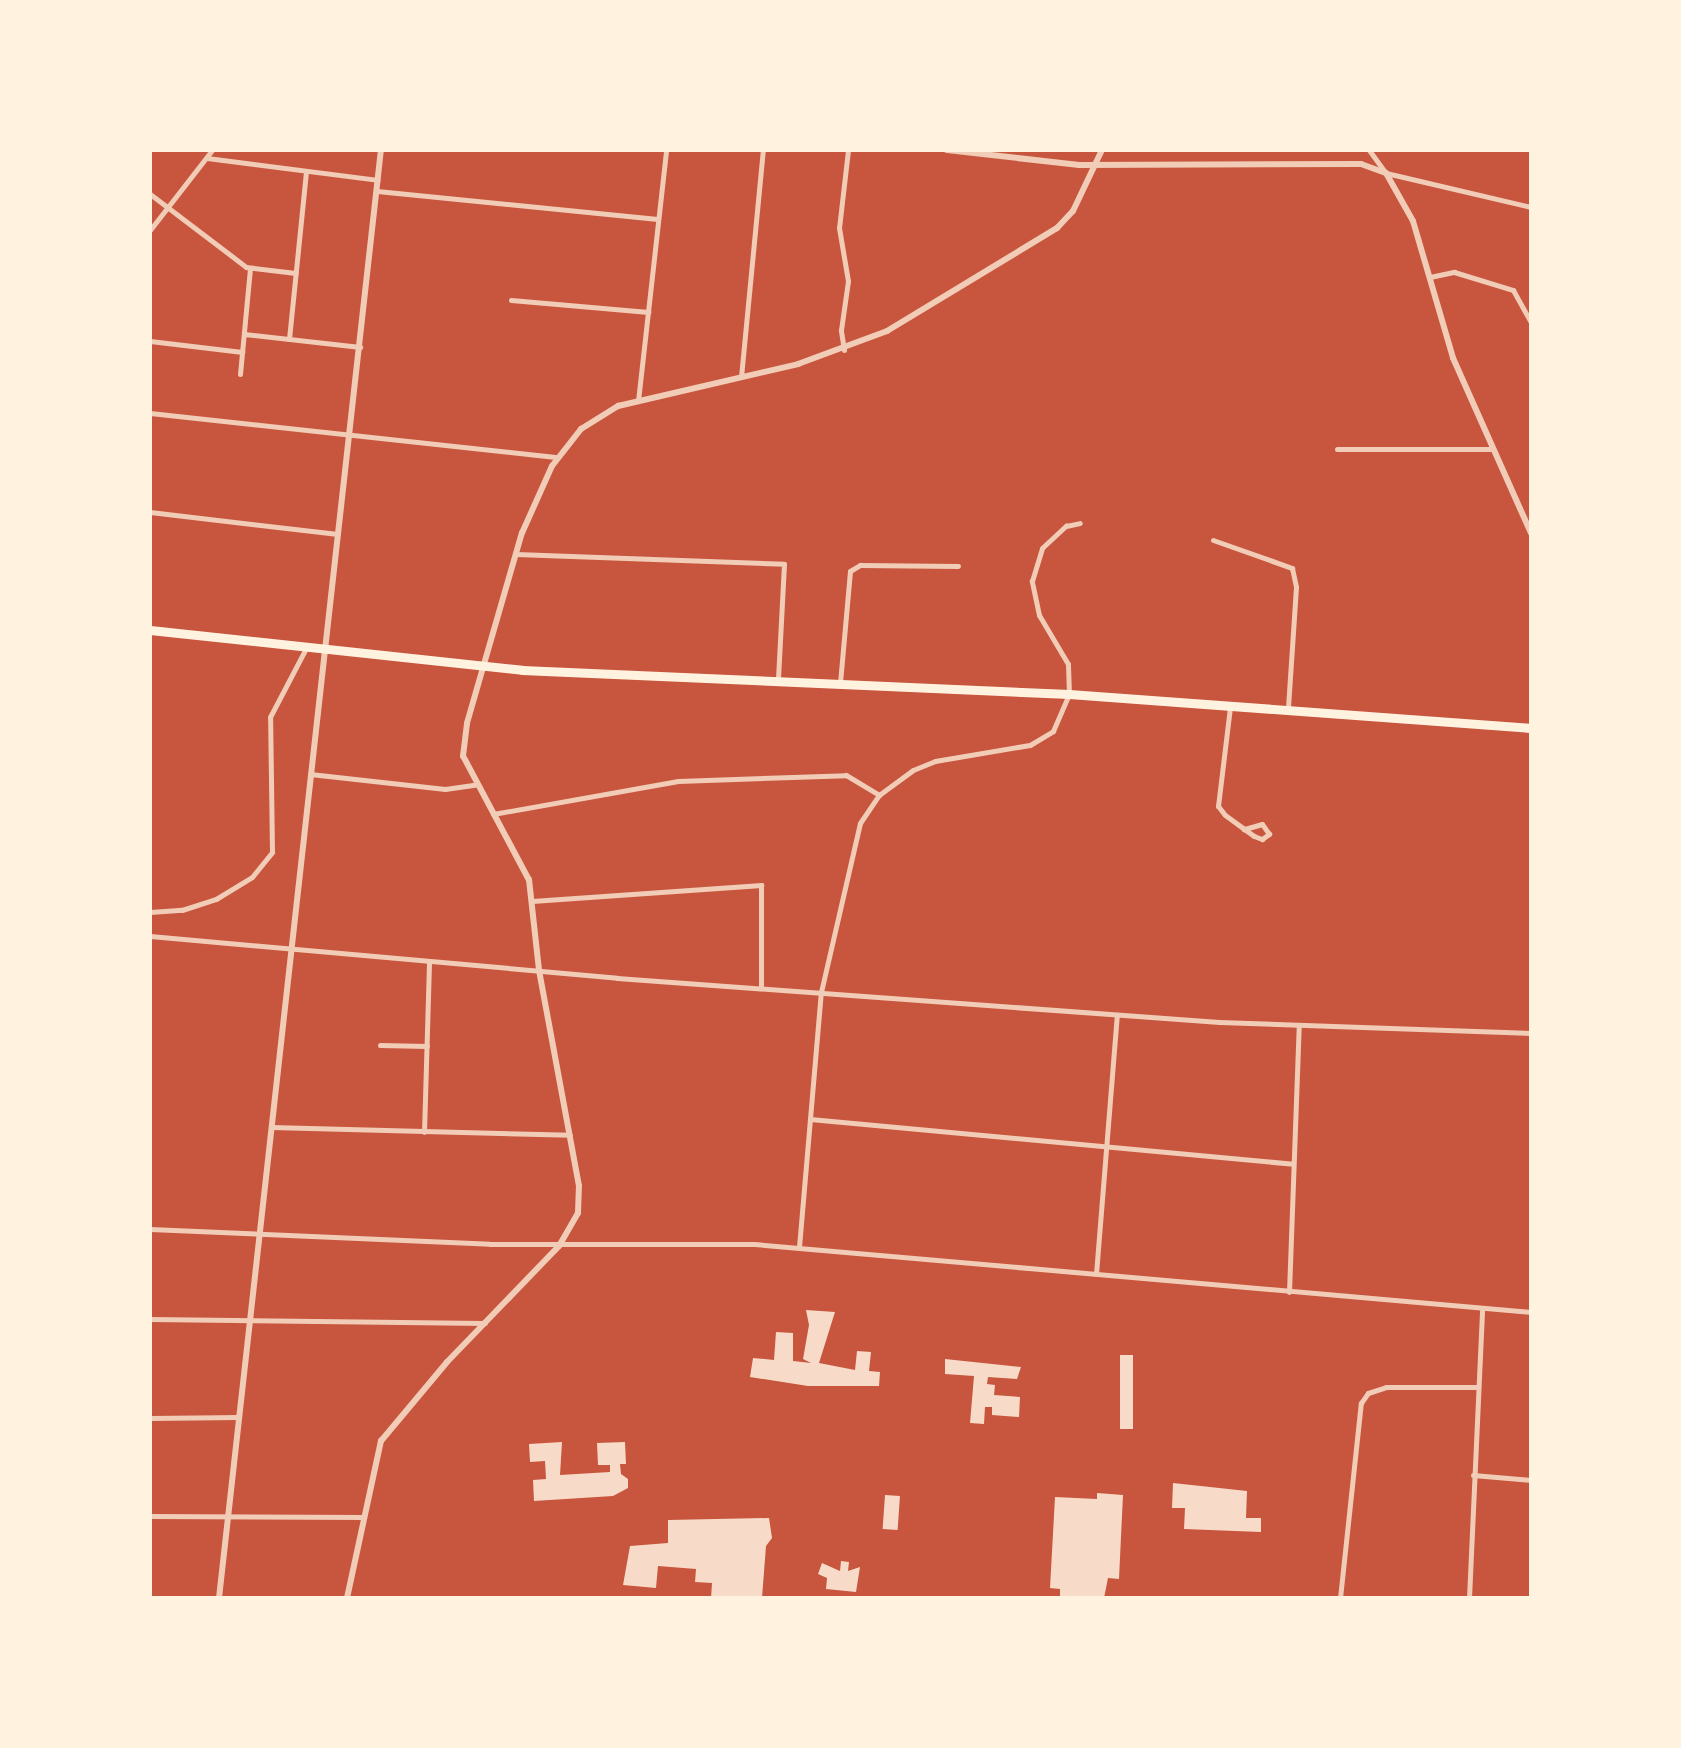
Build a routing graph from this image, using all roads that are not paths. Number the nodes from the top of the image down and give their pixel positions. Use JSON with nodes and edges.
{"nodes":[{"id":1,"x":212,"y":150,"type":"edge"},
{"id":2,"x":381,"y":150,"type":"edge"},
{"id":3,"x":666,"y":150,"type":"edge"},
{"id":4,"x":763,"y":150,"type":"edge"},
{"id":5,"x":848,"y":150,"type":"edge"},
{"id":6,"x":947,"y":150,"type":"edge"},
{"id":7,"x":1102,"y":150,"type":"edge"},
{"id":8,"x":1369,"y":150,"type":"edge"},
{"id":9,"x":207,"y":158,"type":"junction"},
{"id":10,"x":1095,"y":165,"type":"junction"},
{"id":11,"x":306,"y":172,"type":"junction"},
{"id":12,"x":1386,"y":173,"type":"junction"},
{"id":13,"x":378,"y":180,"type":"junction"},
{"id":14,"x":377,"y":191,"type":"junction"},
{"id":15,"x":150,"y":194,"type":"edge"},
{"id":16,"x":1531,"y":207,"type":"edge"},
{"id":17,"x":167,"y":208,"type":"junction"},
{"id":18,"x":658,"y":219,"type":"junction"},
{"id":19,"x":150,"y":230,"type":"edge"},
{"id":20,"x":250,"y":268,"type":"junction"},
{"id":21,"x":296,"y":273,"type":"junction"},
{"id":22,"x":1430,"y":277,"type":"junction"},
{"id":23,"x":511,"y":300,"type":"dead end"},
{"id":24,"x":648,"y":312,"type":"junction"},
{"id":25,"x":1531,"y":322,"type":"edge"},
{"id":26,"x":244,"y":334,"type":"junction"},
{"id":27,"x":289,"y":339,"type":"junction"},
{"id":28,"x":150,"y":341,"type":"edge"},
{"id":29,"x":360,"y":347,"type":"junction"},
{"id":30,"x":844,"y":350,"type":"junction"},
{"id":31,"x":242,"y":352,"type":"junction"},
{"id":32,"x":240,"y":374,"type":"dead end"},
{"id":33,"x":741,"y":377,"type":"junction"},
{"id":34,"x":638,"y":401,"type":"junction"},
{"id":35,"x":150,"y":413,"type":"edge"},
{"id":36,"x":350,"y":434,"type":"junction"},
{"id":37,"x":1337,"y":449,"type":"dead end"},
{"id":38,"x":1491,"y":449,"type":"junction"},
{"id":39,"x":558,"y":457,"type":"junction"},
{"id":40,"x":150,"y":512,"type":"edge"},
{"id":41,"x":1080,"y":523,"type":"dead end"},
{"id":42,"x":1531,"y":533,"type":"edge"},
{"id":43,"x":338,"y":534,"type":"junction"},
{"id":44,"x":1213,"y":540,"type":"dead end"},
{"id":45,"x":516,"y":554,"type":"junction"},
{"id":46,"x":958,"y":566,"type":"dead end"},
{"id":47,"x":150,"y":630,"type":"edge"},
{"id":48,"x":306,"y":647,"type":"junction"},
{"id":49,"x":326,"y":649,"type":"junction"},
{"id":50,"x":484,"y":666,"type":"junction"},
{"id":51,"x":778,"y":680,"type":"junction"},
{"id":52,"x":840,"y":683,"type":"junction"},
{"id":53,"x":1069,"y":694,"type":"junction"},
{"id":54,"x":1231,"y":706,"type":"junction"},
{"id":55,"x":1288,"y":710,"type":"junction"},
{"id":56,"x":1531,"y":728,"type":"edge"},
{"id":57,"x":310,"y":774,"type":"junction"},
{"id":58,"x":475,"y":785,"type":"junction"},
{"id":59,"x":879,"y":795,"type":"junction"},
{"id":60,"x":493,"y":814,"type":"junction"},
{"id":61,"x":1244,"y":829,"type":"junction"},
{"id":62,"x":532,"y":901,"type":"junction"},
{"id":63,"x":150,"y":912,"type":"edge"},
{"id":64,"x":150,"y":936,"type":"edge"},
{"id":65,"x":429,"y":962,"type":"junction"},
{"id":66,"x":539,"y":970,"type":"junction"},
{"id":67,"x":761,"y":987,"type":"junction"},
{"id":68,"x":821,"y":992,"type":"junction"},
{"id":69,"x":1117,"y":1015,"type":"junction"},
{"id":70,"x":1299,"y":1025,"type":"junction"},
{"id":71,"x":1531,"y":1033,"type":"edge"},
{"id":72,"x":380,"y":1045,"type":"dead end"},
{"id":73,"x":427,"y":1046,"type":"junction"},
{"id":74,"x":810,"y":1119,"type":"junction"},
{"id":75,"x":271,"y":1127,"type":"junction"},
{"id":76,"x":424,"y":1132,"type":"junction"},
{"id":77,"x":570,"y":1135,"type":"junction"},
{"id":78,"x":1106,"y":1146,"type":"junction"},
{"id":79,"x":1293,"y":1164,"type":"junction"},
{"id":80,"x":150,"y":1229,"type":"edge"},
{"id":81,"x":259,"y":1235,"type":"junction"},
{"id":82,"x":559,"y":1246,"type":"junction"},
{"id":83,"x":799,"y":1247,"type":"junction"},
{"id":84,"x":1096,"y":1274,"type":"junction"},
{"id":85,"x":1289,"y":1292,"type":"junction"},
{"id":86,"x":1482,"y":1310,"type":"junction"},
{"id":87,"x":1531,"y":1312,"type":"edge"},
{"id":88,"x":150,"y":1319,"type":"edge"},
{"id":89,"x":249,"y":1319,"type":"junction"},
{"id":90,"x":485,"y":1323,"type":"junction"},
{"id":91,"x":1477,"y":1387,"type":"junction"},
{"id":92,"x":239,"y":1417,"type":"junction"},
{"id":93,"x":150,"y":1418,"type":"edge"},
{"id":94,"x":1473,"y":1475,"type":"junction"},
{"id":95,"x":1531,"y":1480,"type":"edge"},
{"id":96,"x":150,"y":1516,"type":"edge"},
{"id":97,"x":227,"y":1516,"type":"junction"},
{"id":98,"x":364,"y":1517,"type":"junction"},
{"id":99,"x":219,"y":1598,"type":"edge"},
{"id":100,"x":347,"y":1598,"type":"edge"},
{"id":101,"x":1340,"y":1598,"type":"edge"},
{"id":102,"x":1469,"y":1598,"type":"edge"}],
"edges":[{"from":1,"to":9,"type":"street"},
{"from":2,"to":13,"type":"street"},
{"from":3,"to":18,"type":"street"},
{"from":4,"to":33,"type":"street"},
{"from":5,"to":30,"type":"street"},
{"from":6,"to":10,"type":"street"},
{"from":7,"to":10,"type":"street"},
{"from":8,"to":12,"type":"street"},
{"from":9,"to":11,"type":"street"},
{"from":9,"to":17,"type":"street"},
{"from":10,"to":12,"type":"street"},
{"from":10,"to":30,"type":"street"},
{"from":11,"to":13,"type":"street"},
{"from":11,"to":21,"type":"street"},
{"from":12,"to":16,"type":"street"},
{"from":12,"to":22,"type":"street"},
{"from":13,"to":14,"type":"street"},
{"from":14,"to":18,"type":"street"},
{"from":14,"to":29,"type":"street"},
{"from":15,"to":17,"type":"street"},
{"from":17,"to":19,"type":"street"},
{"from":17,"to":20,"type":"street"},
{"from":18,"to":24,"type":"street"},
{"from":20,"to":21,"type":"street"},
{"from":20,"to":26,"type":"street"},
{"from":21,"to":27,"type":"street"},
{"from":22,"to":25,"type":"street"},
{"from":22,"to":38,"type":"street"},
{"from":23,"to":24,"type":"street"},
{"from":24,"to":34,"type":"street"},
{"from":26,"to":27,"type":"street"},
{"from":26,"to":31,"type":"street"},
{"from":27,"to":29,"type":"street"},
{"from":28,"to":31,"type":"street"},
{"from":29,"to":36,"type":"street"},
{"from":30,"to":33,"type":"street"},
{"from":31,"to":32,"type":"street"},
{"from":33,"to":34,"type":"street"},
{"from":34,"to":39,"type":"street"},
{"from":35,"to":36,"type":"street"},
{"from":36,"to":39,"type":"street"},
{"from":36,"to":43,"type":"street"},
{"from":37,"to":38,"type":"street"},
{"from":38,"to":42,"type":"street"},
{"from":39,"to":45,"type":"street"},
{"from":40,"to":43,"type":"street"},
{"from":41,"to":53,"type":"street"},
{"from":43,"to":49,"type":"street"},
{"from":44,"to":55,"type":"street"},
{"from":45,"to":50,"type":"street"},
{"from":45,"to":51,"type":"street"},
{"from":46,"to":52,"type":"street"},
{"from":47,"to":48,"type":"highway"},
{"from":48,"to":49,"type":"highway"},
{"from":48,"to":63,"type":"street"},
{"from":49,"to":50,"type":"highway"},
{"from":49,"to":57,"type":"street"},
{"from":50,"to":51,"type":"highway"},
{"from":50,"to":58,"type":"street"},
{"from":51,"to":52,"type":"highway"},
{"from":52,"to":53,"type":"highway"},
{"from":53,"to":54,"type":"highway"},
{"from":53,"to":59,"type":"street"},
{"from":54,"to":55,"type":"highway"},
{"from":54,"to":61,"type":"street"},
{"from":55,"to":56,"type":"highway"},
{"from":57,"to":58,"type":"street"},
{"from":57,"to":75,"type":"street"},
{"from":58,"to":60,"type":"street"},
{"from":59,"to":60,"type":"street"},
{"from":59,"to":68,"type":"street"},
{"from":60,"to":62,"type":"street"},
{"from":61,"to":61,"type":"street"},
{"from":62,"to":66,"type":"street"},
{"from":62,"to":67,"type":"street"},
{"from":64,"to":65,"type":"street"},
{"from":65,"to":66,"type":"street"},
{"from":65,"to":73,"type":"street"},
{"from":66,"to":67,"type":"street"},
{"from":66,"to":77,"type":"street"},
{"from":67,"to":68,"type":"street"},
{"from":68,"to":69,"type":"street"},
{"from":68,"to":74,"type":"street"},
{"from":69,"to":70,"type":"street"},
{"from":69,"to":78,"type":"street"},
{"from":70,"to":71,"type":"street"},
{"from":70,"to":79,"type":"street"},
{"from":72,"to":73,"type":"street"},
{"from":73,"to":76,"type":"street"},
{"from":74,"to":78,"type":"street"},
{"from":74,"to":83,"type":"street"},
{"from":75,"to":76,"type":"street"},
{"from":75,"to":81,"type":"street"},
{"from":76,"to":77,"type":"street"},
{"from":77,"to":82,"type":"street"},
{"from":78,"to":79,"type":"street"},
{"from":78,"to":84,"type":"street"},
{"from":79,"to":85,"type":"street"},
{"from":80,"to":81,"type":"street"},
{"from":81,"to":82,"type":"street"},
{"from":81,"to":89,"type":"street"},
{"from":82,"to":83,"type":"street"},
{"from":82,"to":90,"type":"street"},
{"from":83,"to":84,"type":"street"},
{"from":84,"to":85,"type":"street"},
{"from":85,"to":86,"type":"street"},
{"from":86,"to":87,"type":"street"},
{"from":86,"to":91,"type":"street"},
{"from":88,"to":89,"type":"street"},
{"from":89,"to":90,"type":"street"},
{"from":89,"to":92,"type":"street"},
{"from":90,"to":98,"type":"street"},
{"from":91,"to":94,"type":"street"},
{"from":91,"to":101,"type":"street"},
{"from":92,"to":93,"type":"street"},
{"from":92,"to":97,"type":"street"},
{"from":94,"to":95,"type":"street"},
{"from":94,"to":102,"type":"street"},
{"from":96,"to":97,"type":"street"},
{"from":97,"to":98,"type":"street"},
{"from":97,"to":99,"type":"street"},
{"from":98,"to":100,"type":"street"}]}
